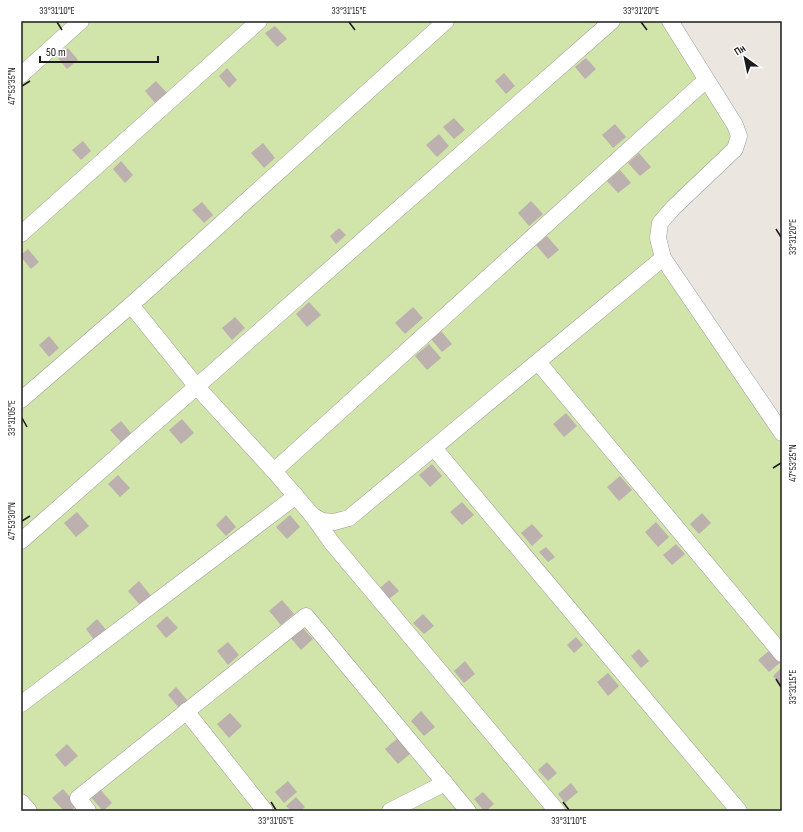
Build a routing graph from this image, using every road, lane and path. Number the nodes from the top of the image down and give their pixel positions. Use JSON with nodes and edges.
{"nodes":[{"id":1,"x":81,"y":21,"type":"edge"},
{"id":2,"x":259,"y":21,"type":"edge"},
{"id":3,"x":446,"y":21,"type":"edge"},
{"id":4,"x":612,"y":21,"type":"edge"},
{"id":5,"x":670,"y":21,"type":"edge"},
{"id":6,"x":21,"y":75,"type":"edge"},
{"id":7,"x":706,"y":80,"type":"junction"},
{"id":8,"x":21,"y":234,"type":"edge"},
{"id":9,"x":663,"y":258,"type":"junction"},
{"id":10,"x":131,"y":305,"type":"junction"},
{"id":11,"x":538,"y":362,"type":"junction"},
{"id":12,"x":197,"y":387,"type":"junction"},
{"id":13,"x":21,"y":400,"type":"edge"},
{"id":14,"x":782,"y":433,"type":"edge"},
{"id":15,"x":434,"y":448,"type":"junction"},
{"id":16,"x":274,"y":471,"type":"junction"},
{"id":17,"x":296,"y":496,"type":"junction"},
{"id":18,"x":312,"y":515,"type":"junction"},
{"id":19,"x":21,"y":541,"type":"edge"},
{"id":20,"x":782,"y":654,"type":"edge"},
{"id":21,"x":21,"y":704,"type":"edge"},
{"id":22,"x":186,"y":711,"type":"junction"},
{"id":23,"x":445,"y":783,"type":"junction"},
{"id":24,"x":21,"y":802,"type":"edge"},
{"id":25,"x":29,"y":811,"type":"edge"},
{"id":26,"x":88,"y":811,"type":"edge"},
{"id":27,"x":265,"y":811,"type":"edge"},
{"id":28,"x":390,"y":811,"type":"edge"},
{"id":29,"x":468,"y":811,"type":"edge"},
{"id":30,"x":557,"y":811,"type":"edge"},
{"id":31,"x":739,"y":811,"type":"edge"}],
"edges":[{"from":1,"to":6,"type":"street"},
{"from":2,"to":8,"type":"street"},
{"from":3,"to":10,"type":"street"},
{"from":4,"to":12,"type":"street"},
{"from":5,"to":7,"type":"street"},
{"from":7,"to":9,"type":"street"},
{"from":7,"to":16,"type":"street"},
{"from":9,"to":11,"type":"street"},
{"from":9,"to":14,"type":"street"},
{"from":10,"to":12,"type":"street"},
{"from":10,"to":13,"type":"street"},
{"from":11,"to":15,"type":"street"},
{"from":11,"to":20,"type":"street"},
{"from":12,"to":16,"type":"street"},
{"from":12,"to":19,"type":"street"},
{"from":15,"to":18,"type":"street"},
{"from":15,"to":31,"type":"street"},
{"from":16,"to":17,"type":"street"},
{"from":17,"to":18,"type":"street"},
{"from":17,"to":21,"type":"street"},
{"from":18,"to":30,"type":"street"},
{"from":22,"to":23,"type":"street"},
{"from":22,"to":26,"type":"street"},
{"from":22,"to":27,"type":"street"},
{"from":23,"to":28,"type":"street"},
{"from":23,"to":29,"type":"street"},
{"from":24,"to":25,"type":"street"}]}
